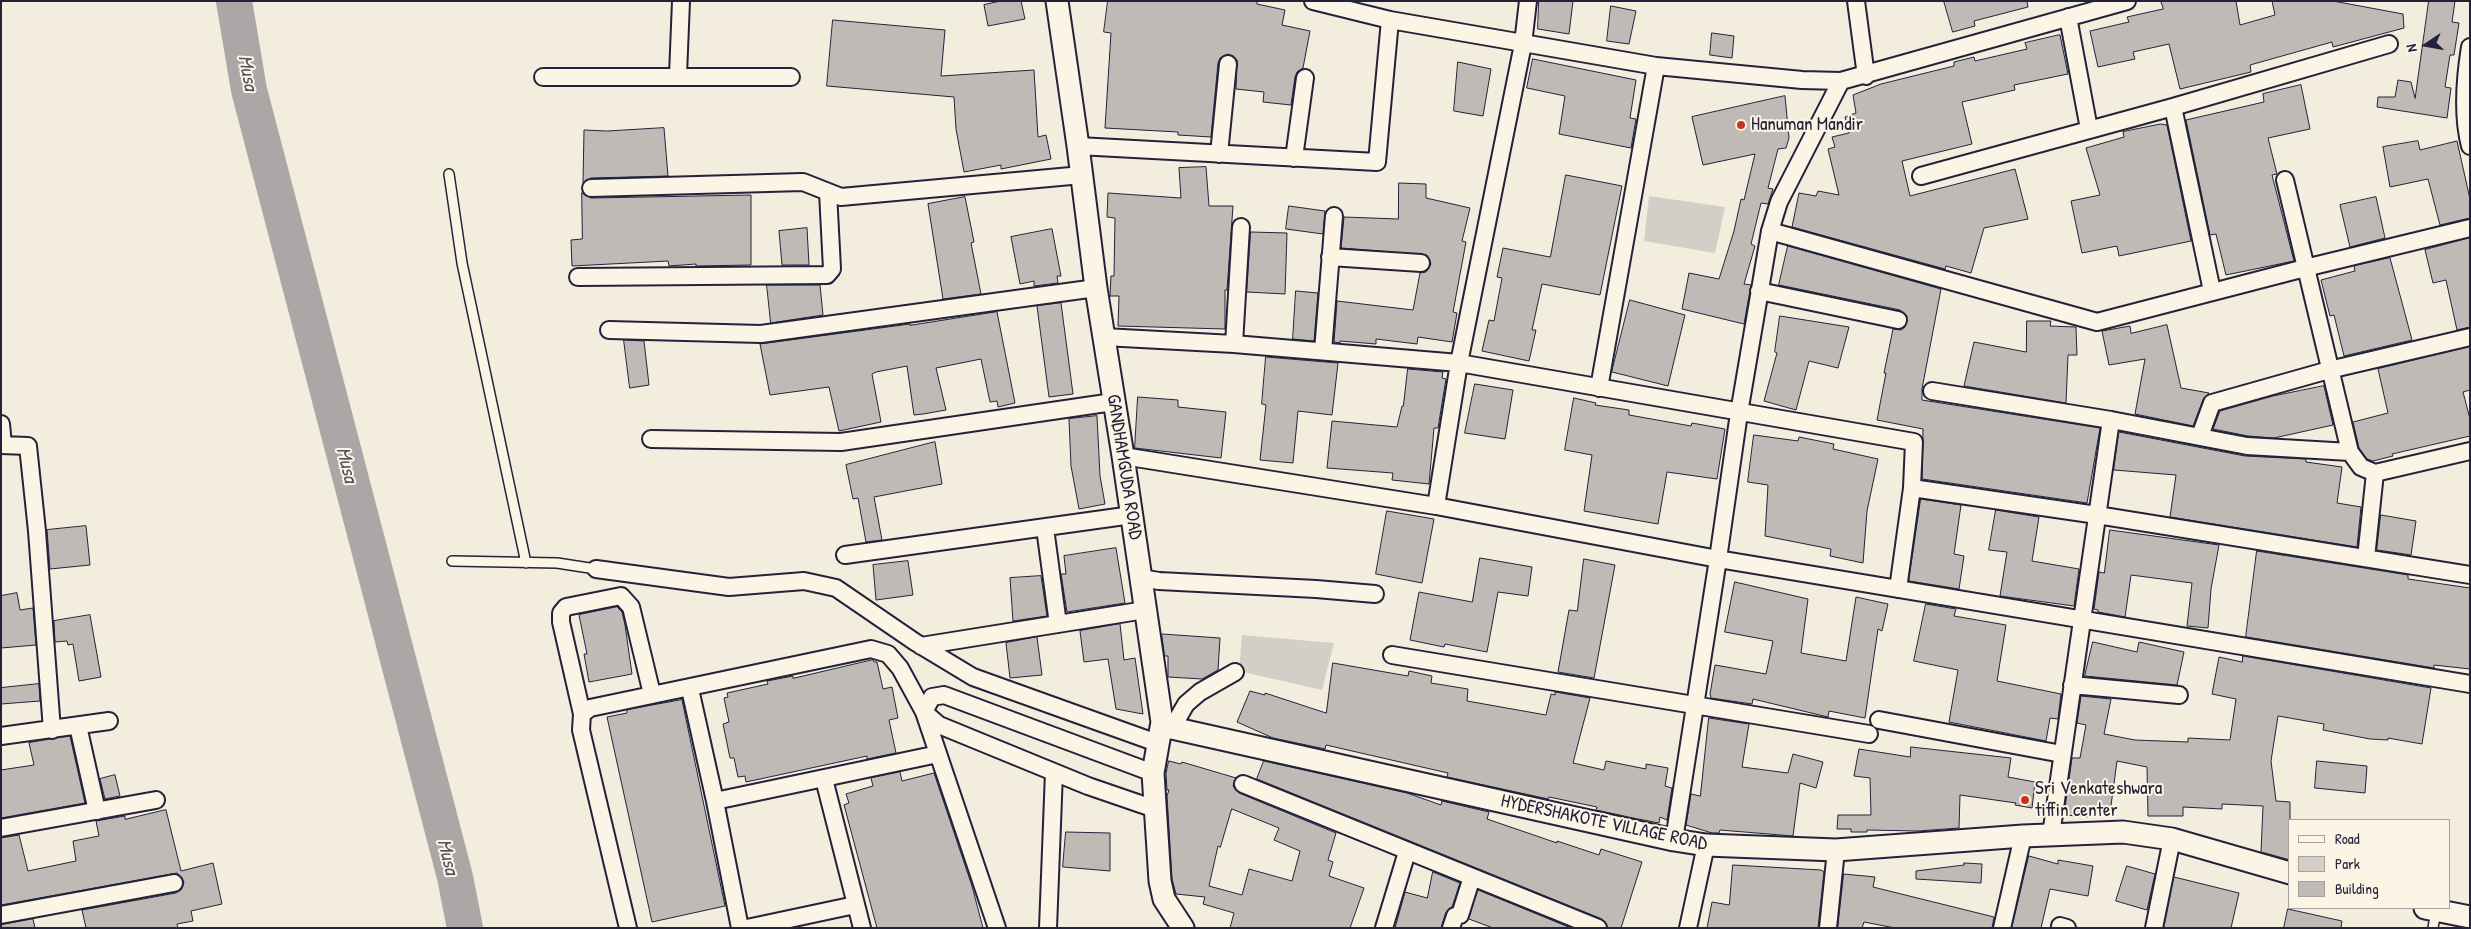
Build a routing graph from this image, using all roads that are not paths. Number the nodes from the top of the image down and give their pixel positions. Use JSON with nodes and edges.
{"nodes":[{"id":1,"x":681,"y":1,"type":"edge"},
{"id":2,"x":1056,"y":1,"type":"edge"},
{"id":3,"x":1313,"y":1,"type":"edge"},
{"id":4,"x":1528,"y":1,"type":"edge"},
{"id":5,"x":1856,"y":1,"type":"edge"},
{"id":6,"x":2128,"y":1,"type":"edge"},
{"id":7,"x":1346,"y":5,"type":"edge"},
{"id":8,"x":2068,"y":17,"type":"junction"},
{"id":9,"x":1390,"y":20,"type":"junction"},
{"id":10,"x":1524,"y":44,"type":"junction"},
{"id":11,"x":2389,"y":44,"type":"dead end"},
{"id":12,"x":2470,"y":47,"type":"edge"},
{"id":13,"x":1228,"y":64,"type":"dead end"},
{"id":14,"x":1656,"y":66,"type":"junction"},
{"id":15,"x":678,"y":76,"type":"junction"},
{"id":16,"x":791,"y":76,"type":"dead end"},
{"id":17,"x":1866,"y":76,"type":"junction"},
{"id":18,"x":543,"y":77,"type":"dead end"},
{"id":19,"x":1305,"y":78,"type":"dead end"},
{"id":20,"x":1841,"y":81,"type":"junction"},
{"id":21,"x":2173,"y":107,"type":"junction"},
{"id":22,"x":2089,"y":129,"type":"junction"},
{"id":23,"x":1078,"y":146,"type":"junction"},
{"id":24,"x":2470,"y":146,"type":"edge"},
{"id":25,"x":1219,"y":154,"type":"junction"},
{"id":26,"x":1294,"y":158,"type":"junction"},
{"id":27,"x":449,"y":174,"type":"dead end"},
{"id":28,"x":1082,"y":175,"type":"junction"},
{"id":29,"x":1921,"y":176,"type":"dead end"},
{"id":30,"x":2286,"y":180,"type":"dead end"},
{"id":31,"x":591,"y":188,"type":"dead end"},
{"id":32,"x":828,"y":192,"type":"junction"},
{"id":33,"x":1334,"y":216,"type":"dead end"},
{"id":34,"x":1241,"y":226,"type":"dead end"},
{"id":35,"x":2470,"y":228,"type":"edge"},
{"id":36,"x":1770,"y":231,"type":"junction"},
{"id":37,"x":1330,"y":257,"type":"junction"},
{"id":38,"x":1420,"y":263,"type":"dead end"},
{"id":39,"x":2305,"y":268,"type":"junction"},
{"id":40,"x":578,"y":277,"type":"dead end"},
{"id":41,"x":1096,"y":288,"type":"junction"},
{"id":42,"x":1759,"y":291,"type":"junction"},
{"id":43,"x":2212,"y":291,"type":"junction"},
{"id":44,"x":1898,"y":320,"type":"dead end"},
{"id":45,"x":609,"y":330,"type":"dead end"},
{"id":46,"x":1104,"y":337,"type":"junction"},
{"id":47,"x":2470,"y":337,"type":"edge"},
{"id":48,"x":1234,"y":344,"type":"junction"},
{"id":49,"x":1323,"y":351,"type":"junction"},
{"id":50,"x":1459,"y":363,"type":"junction"},
{"id":51,"x":2329,"y":370,"type":"junction"},
{"id":52,"x":1599,"y":388,"type":"junction"},
{"id":53,"x":1932,"y":391,"type":"dead end"},
{"id":54,"x":1113,"y":402,"type":"junction"},
{"id":55,"x":1739,"y":413,"type":"junction"},
{"id":56,"x":2111,"y":420,"type":"junction"},
{"id":57,"x":1,"y":424,"type":"edge"},
{"id":58,"x":2200,"y":436,"type":"junction"},
{"id":59,"x":651,"y":439,"type":"dead end"},
{"id":60,"x":2,"y":445,"type":"edge"},
{"id":61,"x":2470,"y":451,"type":"edge"},
{"id":62,"x":2350,"y":452,"type":"junction"},
{"id":63,"x":1123,"y":456,"type":"junction"},
{"id":64,"x":2376,"y":474,"type":"junction"},
{"id":65,"x":1912,"y":488,"type":"junction"},
{"id":66,"x":1436,"y":506,"type":"junction"},
{"id":67,"x":1132,"y":515,"type":"junction"},
{"id":68,"x":2097,"y":515,"type":"junction"},
{"id":69,"x":1045,"y":528,"type":"junction"},
{"id":70,"x":845,"y":555,"type":"dead end"},
{"id":71,"x":2366,"y":558,"type":"junction"},
{"id":72,"x":1718,"y":559,"type":"junction"},
{"id":73,"x":452,"y":561,"type":"dead end"},
{"id":74,"x":526,"y":563,"type":"junction"},
{"id":75,"x":596,"y":569,"type":"joint"},
{"id":76,"x":2470,"y":575,"type":"edge"},
{"id":77,"x":1140,"y":578,"type":"junction"},
{"id":78,"x":1898,"y":589,"type":"junction"},
{"id":79,"x":1375,"y":594,"type":"dead end"},
{"id":80,"x":1145,"y":610,"type":"junction"},
{"id":81,"x":2082,"y":619,"type":"junction"},
{"id":82,"x":1058,"y":624,"type":"junction"},
{"id":83,"x":921,"y":646,"type":"junction"},
{"id":84,"x":1392,"y":655,"type":"dead end"},
{"id":85,"x":1235,"y":672,"type":"dead end"},
{"id":86,"x":2072,"y":684,"type":"junction"},
{"id":87,"x":2470,"y":684,"type":"edge"},
{"id":88,"x":690,"y":688,"type":"junction"},
{"id":89,"x":652,"y":694,"type":"junction"},
{"id":90,"x":2179,"y":695,"type":"dead end"},
{"id":91,"x":1694,"y":705,"type":"junction"},
{"id":92,"x":924,"y":712,"type":"junction"},
{"id":93,"x":582,"y":714,"type":"junction"},
{"id":94,"x":1879,"y":720,"type":"dead end"},
{"id":95,"x":109,"y":722,"type":"dead end"},
{"id":96,"x":78,"y":726,"type":"junction"},
{"id":97,"x":52,"y":730,"type":"junction"},
{"id":98,"x":1164,"y":731,"type":"junction"},
{"id":99,"x":1869,"y":734,"type":"dead end"},
{"id":100,"x":1,"y":736,"type":"edge"},
{"id":101,"x":938,"y":754,"type":"junction"},
{"id":102,"x":2062,"y":754,"type":"junction"},
{"id":103,"x":1054,"y":772,"type":"junction"},
{"id":104,"x":1153,"y":774,"type":"junction"},
{"id":105,"x":824,"y":779,"type":"junction"},
{"id":106,"x":1243,"y":784,"type":"dead end"},
{"id":107,"x":156,"y":800,"type":"dead end"},
{"id":108,"x":715,"y":801,"type":"junction"},
{"id":109,"x":1155,"y":809,"type":"junction"},
{"id":110,"x":96,"y":811,"type":"junction"},
{"id":111,"x":1,"y":828,"type":"edge"},
{"id":112,"x":2051,"y":835,"type":"junction"},
{"id":113,"x":2022,"y":836,"type":"junction"},
{"id":114,"x":2172,"y":839,"type":"junction"},
{"id":115,"x":1674,"y":840,"type":"junction"},
{"id":116,"x":1706,"y":845,"type":"junction"},
{"id":117,"x":1836,"y":850,"type":"junction"},
{"id":118,"x":1406,"y":852,"type":"junction"},
{"id":119,"x":2288,"y":872,"type":"edge"},
{"id":120,"x":1472,"y":877,"type":"junction"},
{"id":121,"x":174,"y":883,"type":"dead end"},
{"id":122,"x":855,"y":905,"type":"junction"},
{"id":123,"x":1,"y":915,"type":"edge"},
{"id":124,"x":2431,"y":915,"type":"edge"},
{"id":125,"x":2470,"y":918,"type":"edge"},
{"id":126,"x":628,"y":928,"type":"edge"},
{"id":127,"x":740,"y":928,"type":"edge"},
{"id":128,"x":747,"y":928,"type":"edge"},
{"id":129,"x":862,"y":928,"type":"edge"},
{"id":130,"x":996,"y":928,"type":"edge"},
{"id":131,"x":1048,"y":928,"type":"edge"},
{"id":132,"x":1183,"y":928,"type":"edge"},
{"id":133,"x":1384,"y":928,"type":"edge"},
{"id":134,"x":1451,"y":928,"type":"edge"},
{"id":135,"x":1598,"y":928,"type":"edge"},
{"id":136,"x":1688,"y":928,"type":"edge"},
{"id":137,"x":1828,"y":928,"type":"edge"},
{"id":138,"x":2002,"y":928,"type":"edge"},
{"id":139,"x":2154,"y":928,"type":"edge"}],
"edges":[{"from":1,"to":15,"type":"street"},
{"from":2,"to":23,"type":"street","name":"GANDHAMGUDA ROAD"},
{"from":3,"to":7,"type":"street"},
{"from":4,"to":10,"type":"street"},
{"from":5,"to":17,"type":"street"},
{"from":6,"to":8,"type":"street"},
{"from":7,"to":9,"type":"street"},
{"from":8,"to":17,"type":"street"},
{"from":8,"to":22,"type":"street"},
{"from":9,"to":10,"type":"street"},
{"from":9,"to":26,"type":"street"},
{"from":10,"to":14,"type":"street"},
{"from":10,"to":50,"type":"street"},
{"from":11,"to":21,"type":"street"},
{"from":12,"to":24,"type":"street"},
{"from":13,"to":25,"type":"street"},
{"from":14,"to":20,"type":"street"},
{"from":14,"to":52,"type":"street"},
{"from":15,"to":16,"type":"street"},
{"from":15,"to":18,"type":"street"},
{"from":17,"to":20,"type":"street"},
{"from":19,"to":26,"type":"street"},
{"from":20,"to":36,"type":"street"},
{"from":21,"to":22,"type":"street"},
{"from":21,"to":43,"type":"street"},
{"from":22,"to":29,"type":"street"},
{"from":23,"to":25,"type":"street"},
{"from":23,"to":28,"type":"street","name":"GANDHAMGUDA ROAD"},
{"from":25,"to":26,"type":"street"},
{"from":27,"to":74,"type":"lane"},
{"from":28,"to":32,"type":"street"},
{"from":28,"to":41,"type":"street","name":"GANDHAMGUDA ROAD"},
{"from":30,"to":39,"type":"street"},
{"from":31,"to":32,"type":"street"},
{"from":32,"to":40,"type":"street"},
{"from":33,"to":37,"type":"street"},
{"from":34,"to":48,"type":"street"},
{"from":35,"to":39,"type":"street"},
{"from":36,"to":42,"type":"street"},
{"from":36,"to":43,"type":"street"},
{"from":37,"to":38,"type":"street"},
{"from":37,"to":49,"type":"street"},
{"from":39,"to":43,"type":"street"},
{"from":39,"to":51,"type":"street"},
{"from":41,"to":45,"type":"street"},
{"from":41,"to":46,"type":"street","name":"GANDHAMGUDA ROAD"},
{"from":42,"to":44,"type":"street"},
{"from":42,"to":55,"type":"street"},
{"from":46,"to":48,"type":"street"},
{"from":46,"to":54,"type":"street","name":"GANDHAMGUDA ROAD"},
{"from":47,"to":51,"type":"street"},
{"from":48,"to":49,"type":"street"},
{"from":49,"to":50,"type":"street"},
{"from":50,"to":52,"type":"street"},
{"from":50,"to":66,"type":"street"},
{"from":51,"to":58,"type":"street"},
{"from":51,"to":62,"type":"street"},
{"from":52,"to":55,"type":"street"},
{"from":53,"to":56,"type":"street"},
{"from":54,"to":59,"type":"street"},
{"from":54,"to":63,"type":"street","name":"GANDHAMGUDA ROAD"},
{"from":55,"to":65,"type":"street"},
{"from":55,"to":72,"type":"street"},
{"from":56,"to":58,"type":"street"},
{"from":56,"to":68,"type":"street"},
{"from":57,"to":60,"type":"street"},
{"from":58,"to":62,"type":"street"},
{"from":60,"to":97,"type":"street"},
{"from":61,"to":64,"type":"street"},
{"from":62,"to":64,"type":"street"},
{"from":63,"to":66,"type":"street"},
{"from":63,"to":67,"type":"street","name":"GANDHAMGUDA ROAD"},
{"from":64,"to":71,"type":"street"},
{"from":65,"to":68,"type":"street"},
{"from":65,"to":78,"type":"street"},
{"from":66,"to":72,"type":"street"},
{"from":67,"to":69,"type":"street"},
{"from":67,"to":77,"type":"street","name":"GANDHAMGUDA ROAD"},
{"from":68,"to":71,"type":"street"},
{"from":68,"to":81,"type":"street"},
{"from":69,"to":70,"type":"street"},
{"from":69,"to":82,"type":"street"},
{"from":71,"to":76,"type":"street"},
{"from":72,"to":78,"type":"street"},
{"from":72,"to":91,"type":"street"},
{"from":73,"to":74,"type":"lane"},
{"from":74,"to":75,"type":"lane"},
{"from":75,"to":83,"type":"street"},
{"from":77,"to":79,"type":"street"},
{"from":77,"to":80,"type":"street","name":"GANDHAMGUDA ROAD"},
{"from":78,"to":81,"type":"street"},
{"from":80,"to":82,"type":"street"},
{"from":80,"to":98,"type":"street","name":"GANDHAMGUDA ROAD"},
{"from":81,"to":86,"type":"street"},
{"from":81,"to":87,"type":"street"},
{"from":82,"to":83,"type":"street"},
{"from":83,"to":98,"type":"street"},
{"from":84,"to":91,"type":"street"},
{"from":85,"to":98,"type":"street"},
{"from":86,"to":90,"type":"street"},
{"from":86,"to":102,"type":"street"},
{"from":88,"to":89,"type":"street"},
{"from":88,"to":92,"type":"street"},
{"from":88,"to":108,"type":"street"},
{"from":89,"to":93,"type":"street"},
{"from":89,"to":93,"type":"street"},
{"from":91,"to":99,"type":"street"},
{"from":91,"to":115,"type":"street"},
{"from":92,"to":101,"type":"street"},
{"from":92,"to":103,"type":"street"},
{"from":92,"to":104,"type":"street"},
{"from":93,"to":126,"type":"street"},
{"from":94,"to":102,"type":"street"},
{"from":95,"to":96,"type":"street"},
{"from":96,"to":97,"type":"street"},
{"from":96,"to":110,"type":"street"},
{"from":97,"to":100,"type":"street"},
{"from":98,"to":104,"type":"street","name":"GANDHAMGUDA ROAD"},
{"from":98,"to":115,"type":"street","name":"HYDERSHAKOTE VILLAGE ROAD"},
{"from":101,"to":105,"type":"street"},
{"from":101,"to":130,"type":"street"},
{"from":102,"to":112,"type":"street"},
{"from":103,"to":109,"type":"street"},
{"from":103,"to":131,"type":"street"},
{"from":104,"to":109,"type":"street","name":"GANDHAMGUDA ROAD"},
{"from":105,"to":108,"type":"street"},
{"from":105,"to":122,"type":"street"},
{"from":106,"to":118,"type":"street"},
{"from":107,"to":110,"type":"street"},
{"from":108,"to":127,"type":"street"},
{"from":109,"to":132,"type":"street","name":"GANDHAMGUDA ROAD"},
{"from":110,"to":111,"type":"street"},
{"from":112,"to":113,"type":"street","name":"HYDERSHAKOTE VILLAGE ROAD"},
{"from":112,"to":114,"type":"street","name":"HYDERSHAKOTE VILLAGE ROAD"},
{"from":113,"to":117,"type":"street","name":"HYDERSHAKOTE VILLAGE ROAD"},
{"from":113,"to":138,"type":"street"},
{"from":114,"to":119,"type":"street","name":"HYDERSHAKOTE VILLAGE ROAD"},
{"from":114,"to":139,"type":"street"},
{"from":115,"to":116,"type":"street","name":"HYDERSHAKOTE VILLAGE ROAD"},
{"from":116,"to":117,"type":"street","name":"HYDERSHAKOTE VILLAGE ROAD"},
{"from":116,"to":136,"type":"street"},
{"from":117,"to":137,"type":"street"},
{"from":118,"to":120,"type":"street"},
{"from":118,"to":133,"type":"street"},
{"from":120,"to":134,"type":"street"},
{"from":120,"to":135,"type":"street"},
{"from":121,"to":123,"type":"street"},
{"from":122,"to":128,"type":"street"},
{"from":122,"to":129,"type":"street"},
{"from":124,"to":125,"type":"street"}]}
